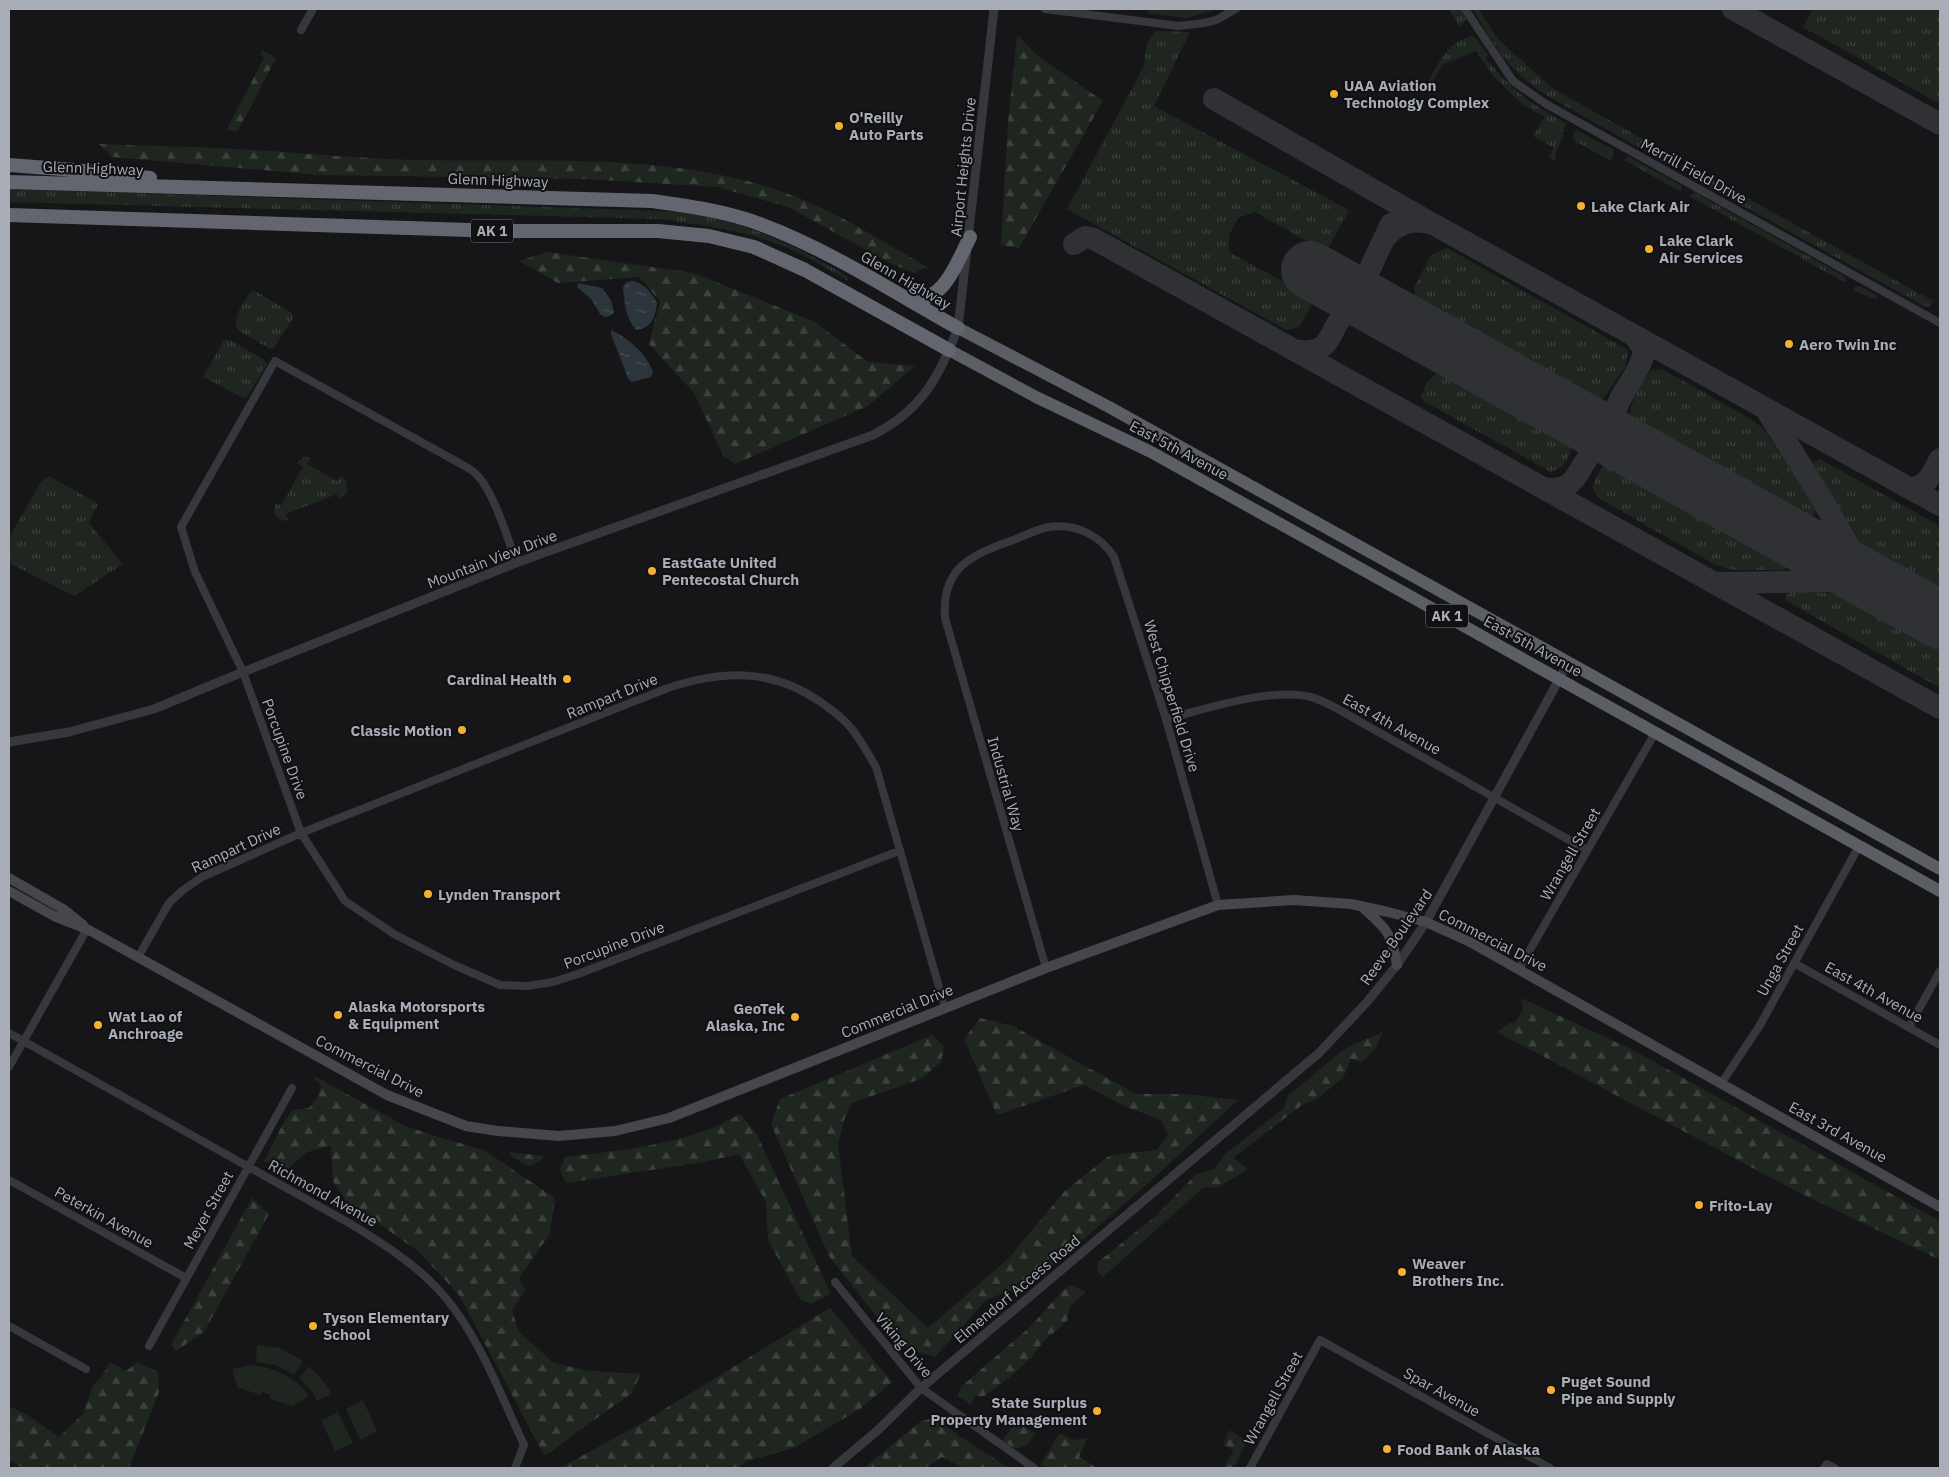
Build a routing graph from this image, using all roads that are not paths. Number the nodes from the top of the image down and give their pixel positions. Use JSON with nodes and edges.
{"nodes":[{"id":1,"x":313,"y":9,"type":"edge"},
{"id":2,"x":994,"y":9,"type":"edge"},
{"id":3,"x":1045,"y":9,"type":"edge"},
{"id":4,"x":1236,"y":9,"type":"edge"},
{"id":5,"x":1465,"y":9,"type":"edge"},
{"id":6,"x":301,"y":30,"type":"dead end"},
{"id":7,"x":9,"y":165,"type":"edge"},
{"id":8,"x":9,"y":182,"type":"edge"},
{"id":9,"x":222,"y":188,"type":"junction"},
{"id":10,"x":9,"y":215,"type":"edge"},
{"id":11,"x":970,"y":237,"type":"junction"},
{"id":12,"x":903,"y":297,"type":"junction"},
{"id":13,"x":1940,"y":323,"type":"edge"},
{"id":14,"x":958,"y":328,"type":"junction"},
{"id":15,"x":949,"y":350,"type":"junction"},
{"id":16,"x":1062,"y":526,"type":"joint"},
{"id":17,"x":517,"y":563,"type":"junction"},
{"id":18,"x":1568,"y":663,"type":"junction"},
{"id":19,"x":243,"y":672,"type":"junction"},
{"id":20,"x":1560,"y":679,"type":"junction"},
{"id":21,"x":1166,"y":719,"type":"junction"},
{"id":22,"x":1655,"y":733,"type":"junction"},
{"id":23,"x":9,"y":742,"type":"edge"},
{"id":24,"x":1495,"y":797,"type":"junction"},
{"id":25,"x":301,"y":833,"type":"junction"},
{"id":26,"x":1859,"y":846,"type":"junction"},
{"id":27,"x":1588,"y":850,"type":"junction"},
{"id":28,"x":899,"y":851,"type":"junction"},
{"id":29,"x":1940,"y":869,"type":"edge"},
{"id":30,"x":9,"y":878,"type":"edge"},
{"id":31,"x":9,"y":891,"type":"edge"},
{"id":32,"x":1940,"y":891,"type":"edge"},
{"id":33,"x":1218,"y":904,"type":"junction"},
{"id":34,"x":1361,"y":906,"type":"junction"},
{"id":35,"x":1426,"y":922,"type":"junction"},
{"id":36,"x":87,"y":929,"type":"junction"},
{"id":37,"x":138,"y":957,"type":"junction"},
{"id":38,"x":1794,"y":963,"type":"junction"},
{"id":39,"x":1397,"y":965,"type":"junction"},
{"id":40,"x":1046,"y":968,"type":"junction"},
{"id":41,"x":1519,"y":969,"type":"junction"},
{"id":42,"x":1940,"y":971,"type":"edge"},
{"id":43,"x":945,"y":1008,"type":"junction"},
{"id":44,"x":1909,"y":1027,"type":"junction"},
{"id":45,"x":9,"y":1033,"type":"edge"},
{"id":46,"x":24,"y":1041,"type":"junction"},
{"id":47,"x":1940,"y":1044,"type":"edge"},
{"id":48,"x":9,"y":1067,"type":"edge"},
{"id":49,"x":1721,"y":1084,"type":"junction"},
{"id":50,"x":292,"y":1088,"type":"dead end"},
{"id":51,"x":248,"y":1166,"type":"junction"},
{"id":52,"x":1178,"y":1172,"type":"joint"},
{"id":53,"x":9,"y":1180,"type":"edge"},
{"id":54,"x":1940,"y":1207,"type":"edge"},
{"id":55,"x":186,"y":1278,"type":"junction"},
{"id":56,"x":835,"y":1282,"type":"dead end"},
{"id":57,"x":9,"y":1326,"type":"edge"},
{"id":58,"x":1320,"y":1340,"type":"joint"},
{"id":59,"x":149,"y":1346,"type":"dead end"},
{"id":60,"x":86,"y":1369,"type":"dead end"},
{"id":61,"x":921,"y":1388,"type":"junction"},
{"id":62,"x":1825,"y":1466,"type":"edge"},
{"id":63,"x":515,"y":1468,"type":"edge"},
{"id":64,"x":833,"y":1468,"type":"edge"},
{"id":65,"x":1034,"y":1468,"type":"edge"},
{"id":66,"x":1250,"y":1468,"type":"edge"},
{"id":67,"x":1550,"y":1468,"type":"edge"},
{"id":68,"x":1835,"y":1468,"type":"edge"}],
"edges":[{"from":1,"to":6,"type":"street"},
{"from":2,"to":11,"type":"street","name":"Airport Heights Drive"},
{"from":3,"to":4,"type":"street"},
{"from":5,"to":13,"type":"street","name":"Merrill Field Drive"},
{"from":7,"to":9,"type":"highway"},
{"from":8,"to":9,"type":"highway","name":"Glenn Highway","number":"AK 1"},
{"from":9,"to":12,"type":"highway","name":"Glenn Highway","number":"AK 1"},
{"from":10,"to":15,"type":"highway","number":"AK 1"},
{"from":11,"to":12,"type":"highway"},
{"from":11,"to":14,"type":"street","name":"Airport Heights Drive"},
{"from":12,"to":14,"type":"highway","name":"Glenn Highway","number":"AK 1"},
{"from":14,"to":15,"type":"street","name":"Airport Heights Drive"},
{"from":14,"to":18,"type":"highway","name":"East 5th Avenue","number":"AK 1"},
{"from":15,"to":17,"type":"street","name":"Mountain View Drive"},
{"from":15,"to":20,"type":"highway","name":"East 5th Avenue","number":"AK 1"},
{"from":16,"to":21,"type":"street","name":"West Chipperfield Drive"},
{"from":16,"to":40,"type":"street","name":"Industrial Way"},
{"from":17,"to":19,"type":"street","name":"Mountain View Drive"},
{"from":17,"to":19,"type":"street","name":"Porcupine Drive"},
{"from":18,"to":20,"type":"street","name":"Reeve Boulevard"},
{"from":18,"to":29,"type":"highway","name":"East 5th Avenue","number":"AK 1"},
{"from":19,"to":23,"type":"street","name":"Mountain View Drive"},
{"from":19,"to":25,"type":"street","name":"Porcupine Drive"},
{"from":20,"to":22,"type":"highway","name":"East 5th Avenue","number":"AK 1"},
{"from":20,"to":24,"type":"street","name":"Reeve Boulevard"},
{"from":21,"to":24,"type":"street","name":"East 4th Avenue"},
{"from":21,"to":33,"type":"street","name":"West Chipperfield Drive"},
{"from":22,"to":26,"type":"highway","name":"East 5th Avenue","number":"AK 1"},
{"from":22,"to":27,"type":"street","name":"Wrangell Street"},
{"from":24,"to":27,"type":"street","name":"East 4th Avenue"},
{"from":24,"to":35,"type":"street","name":"Reeve Boulevard"},
{"from":25,"to":28,"type":"street","name":"Porcupine Drive"},
{"from":25,"to":28,"type":"street","name":"Rampart Drive"},
{"from":25,"to":37,"type":"street","name":"Rampart Drive"},
{"from":26,"to":32,"type":"highway","name":"East 5th Avenue","number":"AK 1"},
{"from":26,"to":38,"type":"street","name":"Unga Street"},
{"from":27,"to":41,"type":"street","name":"Wrangell Street"},
{"from":28,"to":43,"type":"street","name":"Rampart Drive"},
{"from":30,"to":36,"type":"main road","name":"Commercial Drive"},
{"from":31,"to":36,"type":"main road","name":"Commercial Drive"},
{"from":33,"to":34,"type":"main road","name":"Commercial Drive"},
{"from":33,"to":40,"type":"main road","name":"Commercial Drive"},
{"from":34,"to":35,"type":"main road","name":"Commercial Drive"},
{"from":34,"to":39,"type":"main road"},
{"from":35,"to":39,"type":"street","name":"Reeve Boulevard"},
{"from":35,"to":41,"type":"main road","name":"Commercial Drive"},
{"from":36,"to":37,"type":"main road","name":"Commercial Drive"},
{"from":36,"to":46,"type":"street"},
{"from":37,"to":43,"type":"main road","name":"Commercial Drive"},
{"from":38,"to":44,"type":"street","name":"East 4th Avenue"},
{"from":38,"to":49,"type":"street","name":"Unga Street"},
{"from":39,"to":52,"type":"street","name":"Reeve Boulevard"},
{"from":40,"to":43,"type":"main road","name":"Commercial Drive"},
{"from":41,"to":49,"type":"main road","name":"Commercial Drive"},
{"from":42,"to":44,"type":"street"},
{"from":44,"to":47,"type":"street","name":"East 4th Avenue"},
{"from":45,"to":46,"type":"street","name":"Richmond Avenue"},
{"from":46,"to":48,"type":"street"},
{"from":46,"to":51,"type":"street","name":"Richmond Avenue"},
{"from":49,"to":54,"type":"main road","name":"East 3rd Avenue"},
{"from":50,"to":51,"type":"street","name":"Meyer Street"},
{"from":51,"to":55,"type":"street","name":"Meyer Street"},
{"from":51,"to":63,"type":"street","name":"Richmond Avenue"},
{"from":52,"to":61,"type":"street","name":"Elmendorf Access Road"},
{"from":53,"to":55,"type":"street","name":"Peterkin Avenue"},
{"from":55,"to":59,"type":"street","name":"Meyer Street"},
{"from":56,"to":61,"type":"street","name":"Viking Drive"},
{"from":57,"to":60,"type":"street"},
{"from":58,"to":66,"type":"street","name":"Wrangell Street"},
{"from":58,"to":67,"type":"street","name":"Spar Avenue"},
{"from":61,"to":64,"type":"street","name":"Elmendorf Access Road"},
{"from":61,"to":65,"type":"street","name":"Viking Drive"},
{"from":62,"to":68,"type":"street"}]}
